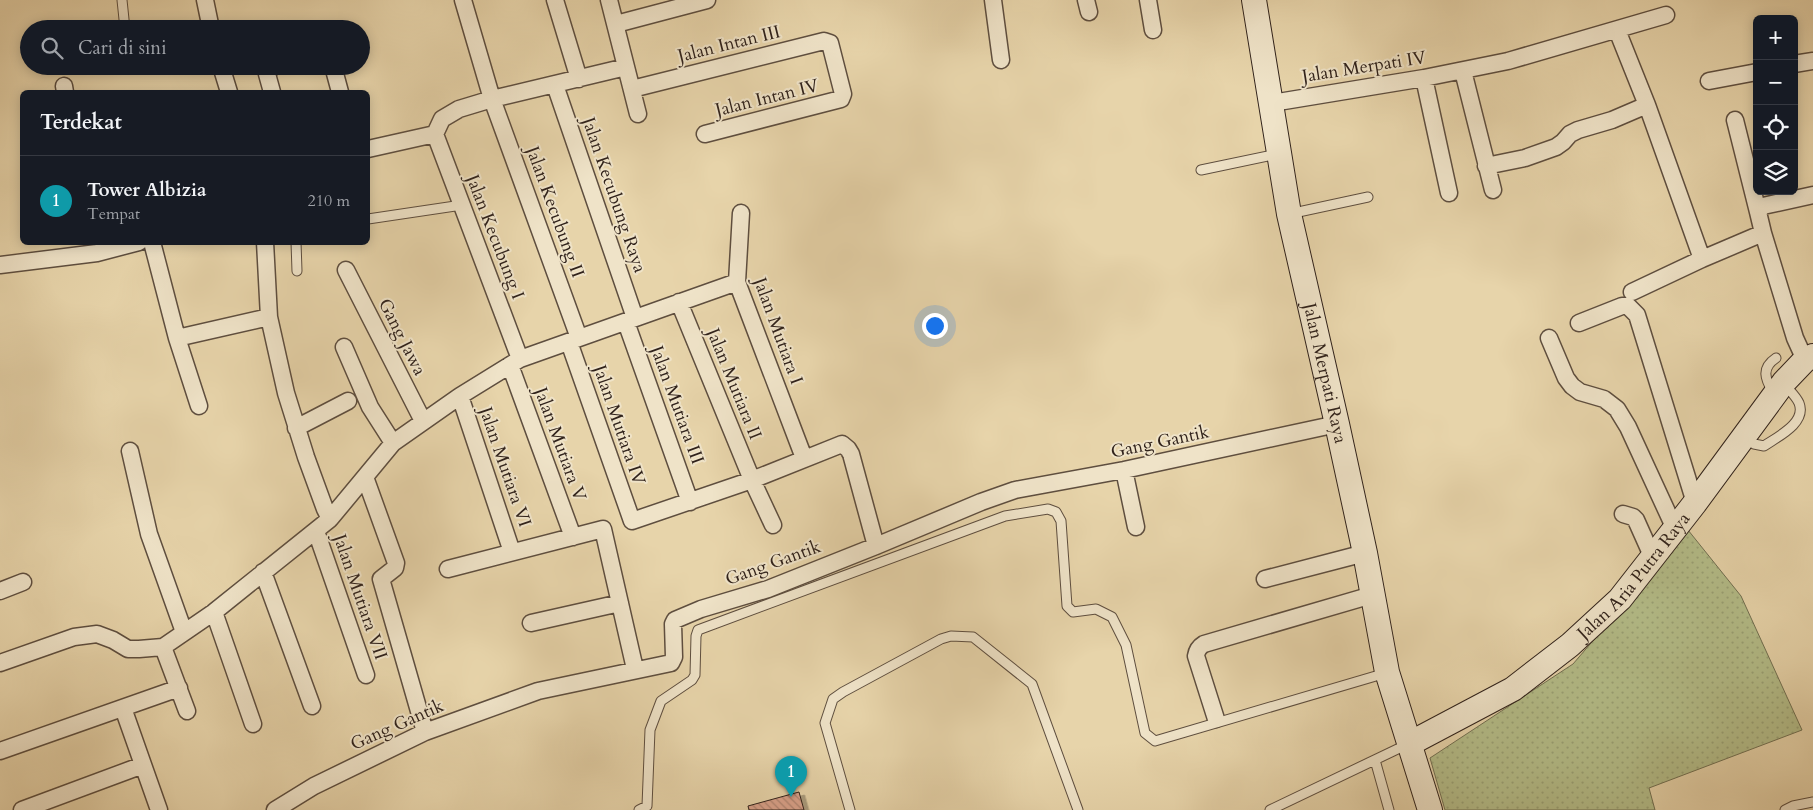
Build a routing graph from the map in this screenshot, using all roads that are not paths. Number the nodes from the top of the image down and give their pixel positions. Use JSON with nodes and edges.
{"nodes":[{"id":1,"x":122,"y":0,"type":"edge"},
{"id":2,"x":205,"y":0,"type":"edge"},
{"id":3,"x":463,"y":0,"type":"edge"},
{"id":4,"x":555,"y":0,"type":"edge"},
{"id":5,"x":609,"y":0,"type":"edge"},
{"id":6,"x":706,"y":0,"type":"edge"},
{"id":7,"x":992,"y":0,"type":"edge"},
{"id":8,"x":1148,"y":0,"type":"edge"},
{"id":9,"x":1254,"y":0,"type":"edge"},
{"id":10,"x":1666,"y":15,"type":"dead end"},
{"id":11,"x":124,"y":20,"type":"edge"},
{"id":12,"x":209,"y":20,"type":"edge"},
{"id":13,"x":616,"y":24,"type":"junction"},
{"id":14,"x":1153,"y":30,"type":"dead end"},
{"id":15,"x":1617,"y":30,"type":"junction"},
{"id":16,"x":1001,"y":60,"type":"dead end"},
{"id":17,"x":1813,"y":61,"type":"edge"},
{"id":18,"x":1798,"y":63,"type":"edge"},
{"id":19,"x":626,"y":67,"type":"junction"},
{"id":20,"x":1463,"y":71,"type":"junction"},
{"id":21,"x":1753,"y":73,"type":"edge"},
{"id":22,"x":224,"y":75,"type":"edge"},
{"id":23,"x":267,"y":75,"type":"edge"},
{"id":24,"x":335,"y":75,"type":"edge"},
{"id":25,"x":1424,"y":78,"type":"junction"},
{"id":26,"x":579,"y":79,"type":"junction"},
{"id":27,"x":1709,"y":81,"type":"dead end"},
{"id":28,"x":555,"y":84,"type":"junction"},
{"id":29,"x":632,"y":89,"type":"junction"},
{"id":30,"x":228,"y":90,"type":"edge"},
{"id":31,"x":271,"y":90,"type":"edge"},
{"id":32,"x":339,"y":90,"type":"edge"},
{"id":33,"x":492,"y":99,"type":"junction"},
{"id":34,"x":837,"y":101,"type":"joint"},
{"id":35,"x":1272,"y":103,"type":"junction"},
{"id":36,"x":1647,"y":105,"type":"junction"},
{"id":37,"x":638,"y":114,"type":"dead end"},
{"id":38,"x":1735,"y":120,"type":"dead end"},
{"id":39,"x":436,"y":131,"type":"junction"},
{"id":40,"x":706,"y":134,"type":"dead end"},
{"id":41,"x":370,"y":148,"type":"edge"},
{"id":42,"x":1280,"y":153,"type":"junction"},
{"id":43,"x":1486,"y":166,"type":"junction"},
{"id":44,"x":1200,"y":170,"type":"dead end"},
{"id":45,"x":1493,"y":190,"type":"dead end"},
{"id":46,"x":1450,"y":193,"type":"dead end"},
{"id":47,"x":1813,"y":195,"type":"edge"},
{"id":48,"x":1368,"y":196,"type":"dead end"},
{"id":49,"x":462,"y":205,"type":"junction"},
{"id":50,"x":1758,"y":212,"type":"junction"},
{"id":51,"x":741,"y":213,"type":"dead end"},
{"id":52,"x":1289,"y":214,"type":"junction"},
{"id":53,"x":370,"y":219,"type":"edge"},
{"id":54,"x":1763,"y":233,"type":"junction"},
{"id":55,"x":128,"y":245,"type":"edge"},
{"id":56,"x":153,"y":245,"type":"edge"},
{"id":57,"x":265,"y":245,"type":"edge"},
{"id":58,"x":296,"y":245,"type":"edge"},
{"id":59,"x":85,"y":248,"type":"edge"},
{"id":60,"x":1702,"y":259,"type":"junction"},
{"id":61,"x":0,"y":265,"type":"edge"},
{"id":62,"x":346,"y":270,"type":"dead end"},
{"id":63,"x":297,"y":271,"type":"dead end"},
{"id":64,"x":737,"y":282,"type":"junction"},
{"id":65,"x":1632,"y":292,"type":"dead end"},
{"id":66,"x":679,"y":302,"type":"junction"},
{"id":67,"x":269,"y":317,"type":"junction"},
{"id":68,"x":630,"y":320,"type":"junction"},
{"id":69,"x":1579,"y":323,"type":"dead end"},
{"id":70,"x":176,"y":338,"type":"junction"},
{"id":71,"x":1549,"y":338,"type":"dead end"},
{"id":72,"x":574,"y":340,"type":"junction"},
{"id":73,"x":344,"y":347,"type":"dead end"},
{"id":74,"x":1776,"y":358,"type":"dead end"},
{"id":75,"x":1809,"y":358,"type":"edge"},
{"id":76,"x":515,"y":362,"type":"junction"},
{"id":77,"x":1779,"y":388,"type":"junction"},
{"id":78,"x":460,"y":396,"type":"junction"},
{"id":79,"x":348,"y":401,"type":"dead end"},
{"id":80,"x":199,"y":406,"type":"dead end"},
{"id":81,"x":423,"y":422,"type":"junction"},
{"id":82,"x":1337,"y":424,"type":"junction"},
{"id":83,"x":296,"y":428,"type":"junction"},
{"id":84,"x":1745,"y":435,"type":"junction"},
{"id":85,"x":393,"y":443,"type":"junction"},
{"id":86,"x":130,"y":450,"type":"dead end"},
{"id":87,"x":804,"y":458,"type":"junction"},
{"id":88,"x":1124,"y":470,"type":"junction"},
{"id":89,"x":365,"y":477,"type":"junction"},
{"id":90,"x":752,"y":480,"type":"junction"},
{"id":91,"x":690,"y":502,"type":"junction"},
{"id":92,"x":1695,"y":503,"type":"junction"},
{"id":93,"x":1623,"y":514,"type":"dead end"},
{"id":94,"x":330,"y":519,"type":"junction"},
{"id":95,"x":773,"y":525,"type":"dead end"},
{"id":96,"x":1136,"y":527,"type":"dead end"},
{"id":97,"x":1675,"y":529,"type":"junction"},
{"id":98,"x":316,"y":531,"type":"junction"},
{"id":99,"x":573,"y":537,"type":"junction"},
{"id":100,"x":876,"y":546,"type":"junction"},
{"id":101,"x":512,"y":552,"type":"junction"},
{"id":102,"x":1364,"y":553,"type":"junction"},
{"id":103,"x":1653,"y":558,"type":"junction"},
{"id":104,"x":448,"y":569,"type":"dead end"},
{"id":105,"x":264,"y":572,"type":"junction"},
{"id":106,"x":1265,"y":579,"type":"dead end"},
{"id":107,"x":23,"y":582,"type":"dead end"},
{"id":108,"x":0,"y":588,"type":"edge"},
{"id":109,"x":1372,"y":595,"type":"junction"},
{"id":110,"x":620,"y":603,"type":"junction"},
{"id":111,"x":214,"y":612,"type":"junction"},
{"id":112,"x":531,"y":622,"type":"dead end"},
{"id":113,"x":184,"y":632,"type":"junction"},
{"id":114,"x":163,"y":646,"type":"junction"},
{"id":115,"x":0,"y":663,"type":"edge"},
{"id":116,"x":635,"y":669,"type":"junction"},
{"id":117,"x":1387,"y":672,"type":"junction"},
{"id":118,"x":366,"y":676,"type":"dead end"},
{"id":119,"x":179,"y":688,"type":"junction"},
{"id":120,"x":312,"y":706,"type":"dead end"},
{"id":121,"x":123,"y":708,"type":"junction"},
{"id":122,"x":187,"y":711,"type":"dead end"},
{"id":123,"x":1216,"y":718,"type":"dead end"},
{"id":124,"x":253,"y":724,"type":"dead end"},
{"id":125,"x":425,"y":732,"type":"junction"},
{"id":126,"x":1409,"y":744,"type":"junction"},
{"id":127,"x":0,"y":751,"type":"edge"},
{"id":128,"x":1375,"y":760,"type":"junction"},
{"id":129,"x":143,"y":765,"type":"junction"},
{"id":130,"x":1813,"y":802,"type":"edge"},
{"id":131,"x":645,"y":809,"type":"edge"},
{"id":132,"x":22,"y":810,"type":"edge"},
{"id":133,"x":159,"y":810,"type":"edge"},
{"id":134,"x":275,"y":810,"type":"edge"},
{"id":135,"x":850,"y":810,"type":"edge"},
{"id":136,"x":1078,"y":810,"type":"edge"},
{"id":137,"x":1270,"y":810,"type":"edge"},
{"id":138,"x":1389,"y":810,"type":"edge"},
{"id":139,"x":1430,"y":810,"type":"edge"},
{"id":140,"x":1785,"y":810,"type":"edge"}],
"edges":[{"from":1,"to":11,"type":"lane"},
{"from":2,"to":12,"type":"street"},
{"from":3,"to":33,"type":"street","name":"Jalan Kecubung II"},
{"from":4,"to":26,"type":"street"},
{"from":5,"to":13,"type":"street"},
{"from":6,"to":13,"type":"street"},
{"from":7,"to":16,"type":"street"},
{"from":8,"to":14,"type":"street"},
{"from":9,"to":35,"type":"main road","name":"Jalan Merpati Raya"},
{"from":10,"to":15,"type":"street","name":"Jalan Merpati IV"},
{"from":13,"to":19,"type":"street"},
{"from":15,"to":20,"type":"street","name":"Jalan Merpati IV"},
{"from":15,"to":36,"type":"street"},
{"from":17,"to":18,"type":"street"},
{"from":19,"to":26,"type":"street"},
{"from":19,"to":29,"type":"street"},
{"from":20,"to":25,"type":"street","name":"Jalan Merpati IV"},
{"from":20,"to":43,"type":"street"},
{"from":21,"to":27,"type":"street"},
{"from":22,"to":30,"type":"street"},
{"from":23,"to":31,"type":"street"},
{"from":24,"to":32,"type":"street"},
{"from":25,"to":35,"type":"street","name":"Jalan Merpati IV"},
{"from":25,"to":46,"type":"street"},
{"from":26,"to":28,"type":"street"},
{"from":28,"to":33,"type":"street"},
{"from":28,"to":68,"type":"street","name":"Jalan Kecubung Raya"},
{"from":29,"to":34,"type":"street","name":"Jalan Intan III"},
{"from":29,"to":37,"type":"street"},
{"from":33,"to":39,"type":"street"},
{"from":33,"to":72,"type":"street","name":"Jalan Kecubung II"},
{"from":34,"to":40,"type":"street","name":"Jalan Intan IV"},
{"from":35,"to":42,"type":"main road","name":"Jalan Merpati Raya"},
{"from":36,"to":43,"type":"street"},
{"from":36,"to":60,"type":"street"},
{"from":38,"to":50,"type":"street"},
{"from":39,"to":41,"type":"street"},
{"from":39,"to":49,"type":"street","name":"Jalan Kecubung I"},
{"from":42,"to":44,"type":"lane"},
{"from":42,"to":52,"type":"main road","name":"Jalan Merpati Raya"},
{"from":43,"to":45,"type":"street"},
{"from":47,"to":50,"type":"street"},
{"from":48,"to":52,"type":"lane"},
{"from":49,"to":53,"type":"lane"},
{"from":49,"to":76,"type":"street","name":"Jalan Kecubung I"},
{"from":50,"to":54,"type":"street"},
{"from":51,"to":64,"type":"street","name":"Jalan Mutiara I"},
{"from":52,"to":82,"type":"main road","name":"Jalan Merpati Raya"},
{"from":54,"to":60,"type":"street"},
{"from":54,"to":75,"type":"street"},
{"from":55,"to":59,"type":"street"},
{"from":56,"to":70,"type":"street"},
{"from":57,"to":67,"type":"street"},
{"from":58,"to":63,"type":"lane"},
{"from":59,"to":61,"type":"street"},
{"from":60,"to":65,"type":"street"},
{"from":62,"to":81,"type":"street","name":"Gang Jawa"},
{"from":64,"to":66,"type":"street"},
{"from":64,"to":87,"type":"street","name":"Jalan Mutiara I"},
{"from":66,"to":68,"type":"street"},
{"from":66,"to":90,"type":"street","name":"Jalan Mutiara II"},
{"from":67,"to":70,"type":"street"},
{"from":67,"to":83,"type":"street"},
{"from":68,"to":72,"type":"street"},
{"from":68,"to":91,"type":"street","name":"Jalan Mutiara III"},
{"from":69,"to":92,"type":"street"},
{"from":70,"to":80,"type":"street"},
{"from":71,"to":97,"type":"street"},
{"from":72,"to":76,"type":"street"},
{"from":72,"to":91,"type":"street","name":"Jalan Mutiara IV"},
{"from":73,"to":85,"type":"street"},
{"from":74,"to":77,"type":"lane"},
{"from":75,"to":77,"type":"main road","name":"Jalan Aria Putra Raya"},
{"from":76,"to":78,"type":"street"},
{"from":76,"to":99,"type":"street","name":"Jalan Mutiara V"},
{"from":77,"to":84,"type":"main road","name":"Jalan Aria Putra Raya"},
{"from":77,"to":84,"type":"lane"},
{"from":78,"to":81,"type":"street"},
{"from":78,"to":101,"type":"street","name":"Jalan Mutiara VI"},
{"from":79,"to":83,"type":"street"},
{"from":81,"to":85,"type":"street"},
{"from":82,"to":88,"type":"street","name":"Gang Gantik"},
{"from":82,"to":102,"type":"main road","name":"Jalan Merpati Raya"},
{"from":83,"to":94,"type":"street"},
{"from":84,"to":92,"type":"main road","name":"Jalan Aria Putra Raya"},
{"from":85,"to":89,"type":"street"},
{"from":86,"to":113,"type":"street"},
{"from":87,"to":90,"type":"street"},
{"from":87,"to":100,"type":"street"},
{"from":88,"to":96,"type":"street"},
{"from":88,"to":100,"type":"street","name":"Gang Gantik"},
{"from":89,"to":94,"type":"street"},
{"from":89,"to":125,"type":"street"},
{"from":90,"to":91,"type":"street"},
{"from":90,"to":95,"type":"street","name":"Jalan Mutiara II"},
{"from":92,"to":97,"type":"main road","name":"Jalan Aria Putra Raya"},
{"from":93,"to":103,"type":"street"},
{"from":94,"to":98,"type":"street"},
{"from":97,"to":103,"type":"main road","name":"Jalan Aria Putra Raya"},
{"from":98,"to":105,"type":"street"},
{"from":98,"to":118,"type":"street","name":"Jalan Mutiara VII"},
{"from":99,"to":101,"type":"street"},
{"from":99,"to":110,"type":"street"},
{"from":100,"to":116,"type":"street","name":"Gang Gantik"},
{"from":101,"to":104,"type":"street"},
{"from":102,"to":106,"type":"street"},
{"from":102,"to":109,"type":"main road","name":"Jalan Merpati Raya"},
{"from":103,"to":126,"type":"main road","name":"Jalan Aria Putra Raya"},
{"from":105,"to":111,"type":"street"},
{"from":105,"to":120,"type":"street"},
{"from":107,"to":108,"type":"street"},
{"from":109,"to":117,"type":"main road","name":"Jalan Merpati Raya"},
{"from":109,"to":123,"type":"street"},
{"from":110,"to":112,"type":"street"},
{"from":110,"to":116,"type":"street"},
{"from":111,"to":113,"type":"street"},
{"from":111,"to":124,"type":"street"},
{"from":113,"to":114,"type":"street"},
{"from":114,"to":115,"type":"street"},
{"from":114,"to":119,"type":"street"},
{"from":116,"to":125,"type":"street","name":"Gang Gantik"},
{"from":117,"to":126,"type":"main road","name":"Jalan Merpati Raya"},
{"from":117,"to":131,"type":"lane"},
{"from":119,"to":121,"type":"street"},
{"from":119,"to":122,"type":"street"},
{"from":121,"to":127,"type":"street"},
{"from":121,"to":129,"type":"street"},
{"from":125,"to":134,"type":"street","name":"Gang Gantik"},
{"from":126,"to":128,"type":"lane"},
{"from":126,"to":139,"type":"main road","name":"Jalan Merpati Raya"},
{"from":128,"to":137,"type":"lane"},
{"from":128,"to":138,"type":"lane"},
{"from":129,"to":132,"type":"street"},
{"from":129,"to":133,"type":"street"},
{"from":130,"to":140,"type":"lane"},
{"from":135,"to":136,"type":"lane"}]}
